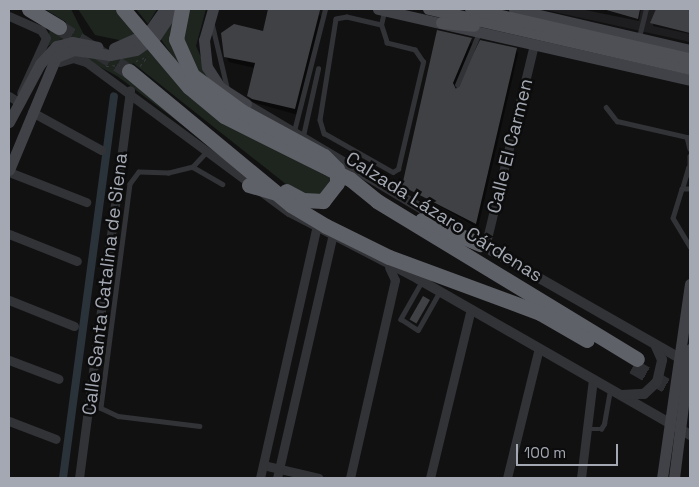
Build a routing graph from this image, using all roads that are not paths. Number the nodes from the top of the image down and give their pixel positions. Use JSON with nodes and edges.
{"nodes":[{"id":1,"x":29,"y":9,"type":"edge"},
{"id":2,"x":167,"y":9,"type":"edge"},
{"id":3,"x":182,"y":9,"type":"edge"},
{"id":4,"x":325,"y":9,"type":"edge"},
{"id":5,"x":381,"y":9,"type":"edge"},
{"id":6,"x":429,"y":9,"type":"edge"},
{"id":7,"x":471,"y":9,"type":"edge"},
{"id":8,"x":498,"y":9,"type":"edge"},
{"id":9,"x":514,"y":9,"type":"edge"},
{"id":10,"x":646,"y":9,"type":"edge"},
{"id":11,"x":127,"y":13,"type":"edge"},
{"id":12,"x":211,"y":13,"type":"edge"},
{"id":13,"x":9,"y":16,"type":"edge"},
{"id":14,"x":442,"y":23,"type":"junction"},
{"id":15,"x":381,"y":25,"type":"junction"},
{"id":16,"x":540,"y":25,"type":"junction"},
{"id":17,"x":60,"y":27,"type":"tunnel mouth"},
{"id":18,"x":515,"y":29,"type":"junction"},
{"id":19,"x":479,"y":32,"type":"junction"},
{"id":20,"x":639,"y":39,"type":"junction"},
{"id":21,"x":563,"y":41,"type":"junction"},
{"id":22,"x":534,"y":44,"type":"junction"},
{"id":23,"x":135,"y":47,"type":"junction"},
{"id":24,"x":690,"y":50,"type":"edge"},
{"id":25,"x":577,"y":55,"type":"junction"},
{"id":26,"x":690,"y":59,"type":"edge"},
{"id":27,"x":318,"y":69,"type":"dead end"},
{"id":28,"x":690,"y":69,"type":"edge"},
{"id":29,"x":129,"y":71,"type":"tunnel mouth"},
{"id":30,"x":47,"y":74,"type":"junction"},
{"id":31,"x":690,"y":80,"type":"edge"},
{"id":32,"x":198,"y":81,"type":"junction"},
{"id":33,"x":457,"y":85,"type":"dead end"},
{"id":34,"x":130,"y":90,"type":"junction"},
{"id":35,"x":15,"y":98,"type":"edge"},
{"id":36,"x":246,"y":104,"type":"junction"},
{"id":37,"x":606,"y":107,"type":"dead end"},
{"id":38,"x":32,"y":112,"type":"junction"},
{"id":39,"x":262,"y":113,"type":"joint"},
{"id":40,"x":9,"y":122,"type":"edge"},
{"id":41,"x":302,"y":138,"type":"junction"},
{"id":42,"x":690,"y":149,"type":"edge"},
{"id":43,"x":101,"y":150,"type":"dead end"},
{"id":44,"x":206,"y":152,"type":"junction"},
{"id":45,"x":690,"y":156,"type":"edge"},
{"id":46,"x":241,"y":161,"type":"junction"},
{"id":47,"x":194,"y":167,"type":"junction"},
{"id":48,"x":688,"y":168,"type":"junction"},
{"id":49,"x":9,"y":171,"type":"edge"},
{"id":50,"x":690,"y":175,"type":"edge"},
{"id":51,"x":222,"y":184,"type":"dead end"},
{"id":52,"x":249,"y":184,"type":"junction"},
{"id":53,"x":682,"y":189,"type":"junction"},
{"id":54,"x":690,"y":189,"type":"edge"},
{"id":55,"x":277,"y":193,"type":"junction"},
{"id":56,"x":377,"y":201,"type":"junction"},
{"id":57,"x":86,"y":202,"type":"dead end"},
{"id":58,"x":316,"y":229,"type":"junction"},
{"id":59,"x":9,"y":234,"type":"edge"},
{"id":60,"x":332,"y":238,"type":"junction"},
{"id":61,"x":355,"y":242,"type":"junction"},
{"id":62,"x":483,"y":245,"type":"junction"},
{"id":63,"x":690,"y":246,"type":"edge"},
{"id":64,"x":77,"y":261,"type":"dead end"},
{"id":65,"x":386,"y":266,"type":"junction"},
{"id":66,"x":420,"y":281,"type":"junction"},
{"id":67,"x":690,"y":284,"type":"edge"},
{"id":68,"x":440,"y":291,"type":"junction"},
{"id":69,"x":9,"y":300,"type":"edge"},
{"id":70,"x":471,"y":309,"type":"junction"},
{"id":71,"x":386,"y":315,"type":"junction"},
{"id":72,"x":401,"y":319,"type":"junction"},
{"id":73,"x":74,"y":326,"type":"dead end"},
{"id":74,"x":654,"y":344,"type":"junction"},
{"id":75,"x":539,"y":348,"type":"junction"},
{"id":76,"x":690,"y":349,"type":"edge"},
{"id":77,"x":677,"y":357,"type":"junction"},
{"id":78,"x":9,"y":360,"type":"edge"},
{"id":79,"x":689,"y":363,"type":"edge"},
{"id":80,"x":59,"y":379,"type":"dead end"},
{"id":81,"x":593,"y":379,"type":"junction"},
{"id":82,"x":610,"y":390,"type":"junction"},
{"id":83,"x":621,"y":395,"type":"junction"},
{"id":84,"x":9,"y":421,"type":"edge"},
{"id":85,"x":667,"y":422,"type":"junction"},
{"id":86,"x":199,"y":426,"type":"dead end"},
{"id":87,"x":678,"y":428,"type":"junction"},
{"id":88,"x":587,"y":429,"type":"junction"},
{"id":89,"x":690,"y":435,"type":"edge"},
{"id":90,"x":56,"y":439,"type":"dead end"},
{"id":91,"x":263,"y":466,"type":"junction"},
{"id":92,"x":278,"y":474,"type":"edge"},
{"id":93,"x":79,"y":478,"type":"edge"},
{"id":94,"x":260,"y":478,"type":"edge"},
{"id":95,"x":319,"y":478,"type":"edge"},
{"id":96,"x":350,"y":478,"type":"edge"},
{"id":97,"x":430,"y":478,"type":"edge"},
{"id":98,"x":507,"y":478,"type":"edge"},
{"id":99,"x":580,"y":478,"type":"edge"},
{"id":100,"x":662,"y":478,"type":"edge"},
{"id":101,"x":674,"y":478,"type":"edge"}],
"edges":[{"from":1,"to":17,"type":"highway"},
{"from":2,"to":23,"type":"main road"},
{"from":3,"to":32,"type":"highway"},
{"from":4,"to":41,"type":"lane"},
{"from":5,"to":14,"type":"main road"},
{"from":5,"to":15,"type":"lane"},
{"from":6,"to":18,"type":"main road"},
{"from":7,"to":16,"type":"main road"},
{"from":8,"to":16,"type":"main road"},
{"from":9,"to":20,"type":"main road"},
{"from":10,"to":20,"type":"lane"},
{"from":11,"to":56,"type":"highway","name":"Calzada Lázaro Cárdenas"},
{"from":12,"to":36,"type":"main road"},
{"from":13,"to":35,"type":"street"},
{"from":14,"to":18,"type":"main road"},
{"from":14,"to":19,"type":"main road"},
{"from":15,"to":15,"type":"lane"},
{"from":16,"to":26,"type":"main road"},
{"from":18,"to":21,"type":"main road"},
{"from":19,"to":22,"type":"main road"},
{"from":19,"to":33,"type":"lane"},
{"from":20,"to":24,"type":"main road"},
{"from":21,"to":25,"type":"main road"},
{"from":21,"to":28,"type":"main road"},
{"from":22,"to":25,"type":"main road"},
{"from":22,"to":62,"type":"street","name":"Calle El Carmen"},
{"from":23,"to":30,"type":"main road"},
{"from":23,"to":35,"type":"main road"},
{"from":25,"to":31,"type":"main road"},
{"from":27,"to":41,"type":"lane"},
{"from":29,"to":46,"type":"highway","name":"Calzada Lázaro Cárdenas"},
{"from":30,"to":34,"type":"street"},
{"from":30,"to":38,"type":"main road"},
{"from":32,"to":36,"type":"highway"},
{"from":32,"to":41,"type":"highway"},
{"from":34,"to":44,"type":"street"},
{"from":34,"to":93,"type":"street","name":"Calle Santa Catalina de Siena"},
{"from":35,"to":40,"type":"main road"},
{"from":36,"to":39,"type":"street"},
{"from":37,"to":42,"type":"lane"},
{"from":38,"to":43,"type":"street"},
{"from":38,"to":49,"type":"main road"},
{"from":39,"to":41,"type":"highway"},
{"from":41,"to":46,"type":"highway"},
{"from":41,"to":62,"type":"street","name":"Calzada Lázaro Cárdenas"},
{"from":44,"to":47,"type":"lane"},
{"from":44,"to":52,"type":"street"},
{"from":45,"to":48,"type":"lane"},
{"from":46,"to":55,"type":"highway","name":"Calzada Lázaro Cárdenas"},
{"from":47,"to":51,"type":"lane"},
{"from":47,"to":86,"type":"lane"},
{"from":48,"to":50,"type":"lane"},
{"from":48,"to":53,"type":"lane"},
{"from":49,"to":57,"type":"street"},
{"from":52,"to":55,"type":"highway"},
{"from":52,"to":58,"type":"street"},
{"from":53,"to":54,"type":"lane"},
{"from":53,"to":63,"type":"lane"},
{"from":55,"to":61,"type":"highway","name":"Calzada Lázaro Cárdenas"},
{"from":56,"to":61,"type":"highway","name":"Calzada Lázaro Cárdenas"},
{"from":56,"to":62,"type":"highway"},
{"from":58,"to":60,"type":"street"},
{"from":58,"to":91,"type":"street"},
{"from":59,"to":64,"type":"street"},
{"from":60,"to":65,"type":"street"},
{"from":60,"to":92,"type":"street"},
{"from":61,"to":66,"type":"highway"},
{"from":62,"to":74,"type":"street","name":"Calzada Lázaro Cárdenas"},
{"from":65,"to":66,"type":"street"},
{"from":65,"to":71,"type":"street"},
{"from":66,"to":68,"type":"street"},
{"from":66,"to":72,"type":"lane"},
{"from":67,"to":77,"type":"main road"},
{"from":68,"to":70,"type":"street"},
{"from":68,"to":72,"type":"lane"},
{"from":69,"to":73,"type":"street"},
{"from":70,"to":75,"type":"street"},
{"from":70,"to":97,"type":"street"},
{"from":71,"to":72,"type":"lane"},
{"from":71,"to":96,"type":"street"},
{"from":74,"to":77,"type":"street","name":"Calzada Lázaro Cárdenas"},
{"from":74,"to":83,"type":"street"},
{"from":75,"to":81,"type":"street"},
{"from":75,"to":98,"type":"street"},
{"from":76,"to":79,"type":"main road"},
{"from":77,"to":79,"type":"street","name":"Calzada Lázaro Cárdenas"},
{"from":77,"to":85,"type":"main road"},
{"from":78,"to":80,"type":"street"},
{"from":79,"to":87,"type":"main road"},
{"from":81,"to":82,"type":"street"},
{"from":81,"to":88,"type":"street"},
{"from":82,"to":83,"type":"street"},
{"from":82,"to":88,"type":"lane"},
{"from":83,"to":85,"type":"street"},
{"from":84,"to":90,"type":"street"},
{"from":85,"to":87,"type":"street"},
{"from":85,"to":100,"type":"main road"},
{"from":87,"to":89,"type":"street"},
{"from":87,"to":101,"type":"main road"},
{"from":88,"to":99,"type":"street"},
{"from":91,"to":92,"type":"street"},
{"from":91,"to":94,"type":"street"},
{"from":92,"to":95,"type":"street"}]}
